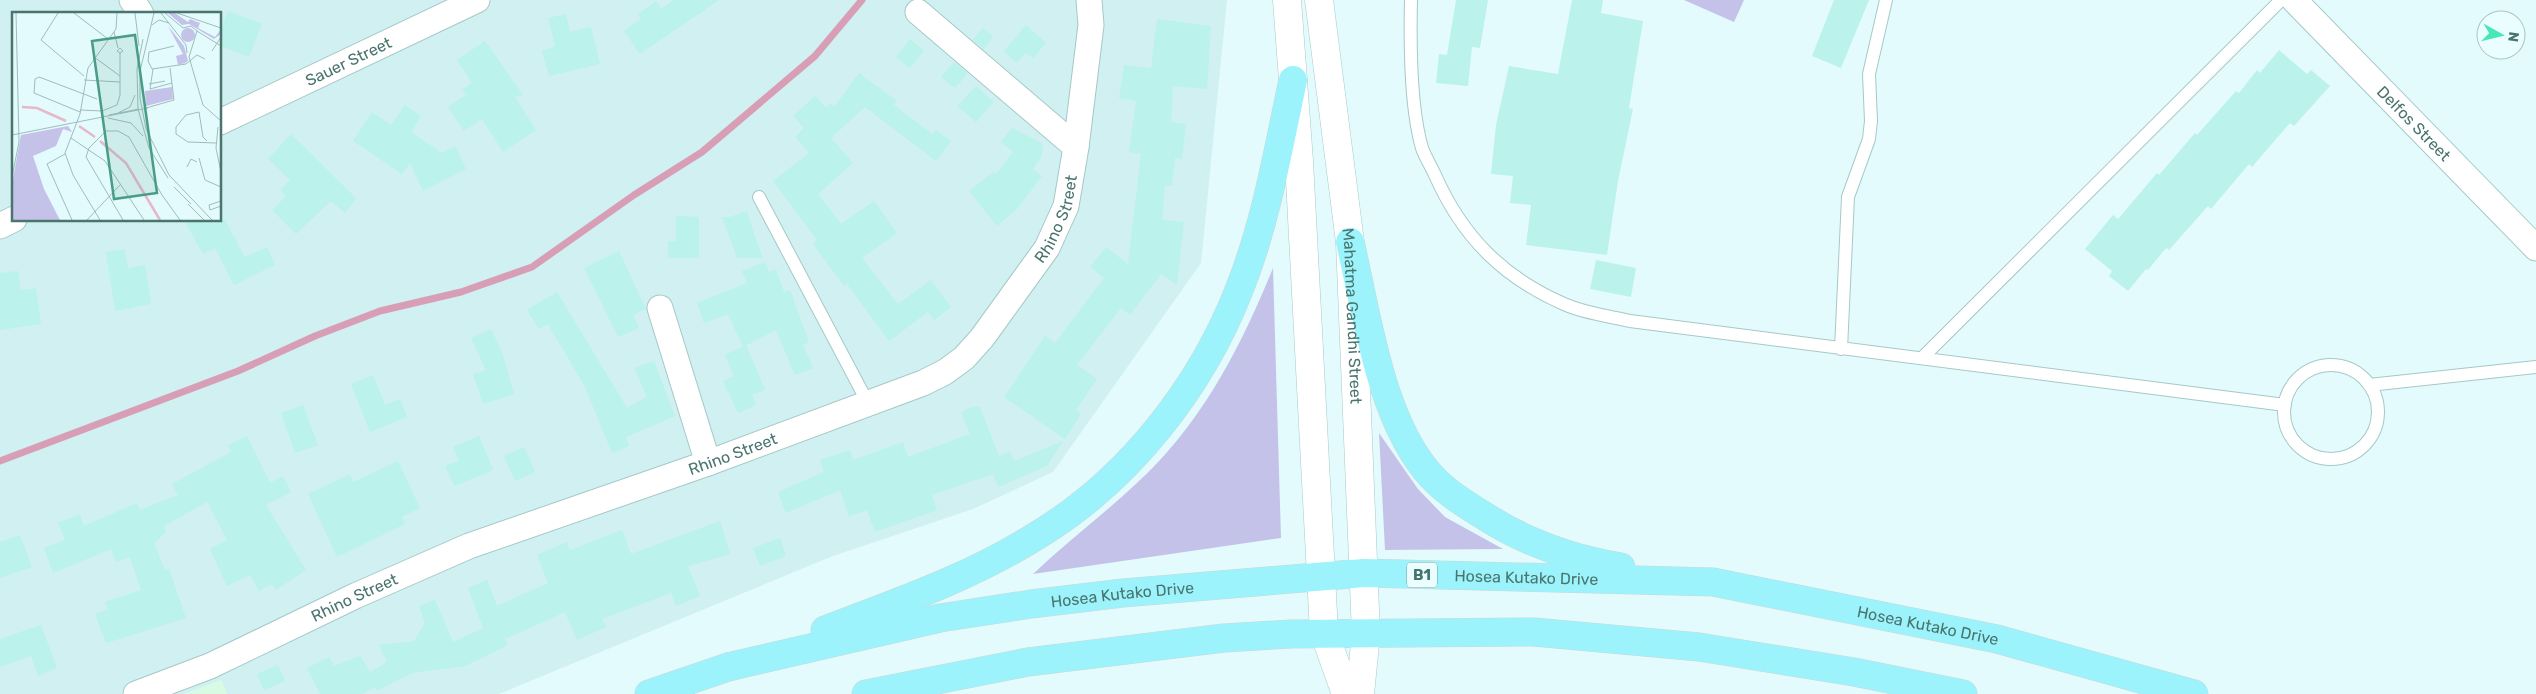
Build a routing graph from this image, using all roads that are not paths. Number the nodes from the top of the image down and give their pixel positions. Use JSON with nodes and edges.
{"nodes":[{"id":1,"x":132,"y":0,"type":"edge"},
{"id":2,"x":477,"y":0,"type":"edge"},
{"id":3,"x":1089,"y":0,"type":"edge"},
{"id":4,"x":1287,"y":0,"type":"edge"},
{"id":5,"x":1319,"y":0,"type":"edge"},
{"id":6,"x":1411,"y":0,"type":"edge"},
{"id":7,"x":1886,"y":0,"type":"edge"},
{"id":8,"x":2281,"y":0,"type":"edge"},
{"id":9,"x":2294,"y":0,"type":"edge"},
{"id":10,"x":140,"y":12,"type":"edge"},
{"id":11,"x":918,"y":12,"type":"dead end"},
{"id":12,"x":1293,"y":80,"type":"junction"},
{"id":13,"x":221,"y":122,"type":"edge"},
{"id":14,"x":1076,"y":147,"type":"junction"},
{"id":15,"x":759,"y":197,"type":"dead end"},
{"id":16,"x":12,"y":220,"type":"edge"},
{"id":17,"x":0,"y":226,"type":"edge"},
{"id":18,"x":1350,"y":242,"type":"junction"},
{"id":19,"x":2536,"y":248,"type":"edge"},
{"id":20,"x":660,"y":308,"type":"dead end"},
{"id":21,"x":1841,"y":349,"type":"junction"},
{"id":22,"x":1922,"y":358,"type":"junction"},
{"id":23,"x":2536,"y":367,"type":"edge"},
{"id":24,"x":2369,"y":384,"type":"junction"},
{"id":25,"x":868,"y":403,"type":"junction"},
{"id":26,"x":2285,"y":405,"type":"junction"},
{"id":27,"x":708,"y":463,"type":"junction"},
{"id":28,"x":1364,"y":573,"type":"junction"},
{"id":29,"x":1321,"y":577,"type":"junction"},
{"id":30,"x":1713,"y":582,"type":"junction"},
{"id":31,"x":1325,"y":634,"type":"junction"},
{"id":32,"x":1366,"y":634,"type":"junction"},
{"id":33,"x":728,"y":667,"type":"junction"},
{"id":34,"x":136,"y":694,"type":"edge"},
{"id":35,"x":649,"y":694,"type":"edge"},
{"id":36,"x":866,"y":694,"type":"edge"},
{"id":37,"x":1346,"y":694,"type":"edge"},
{"id":38,"x":1360,"y":694,"type":"edge"},
{"id":39,"x":1963,"y":694,"type":"edge"},
{"id":40,"x":2194,"y":694,"type":"edge"}],
"edges":[{"from":1,"to":10,"type":"street"},
{"from":2,"to":13,"type":"street","name":"Sauer Street"},
{"from":3,"to":14,"type":"street","name":"Rhino Street"},
{"from":4,"to":12,"type":"street"},
{"from":5,"to":18,"type":"street","name":"Mahatma Gandhi Street"},
{"from":6,"to":21,"type":"lane"},
{"from":7,"to":21,"type":"lane"},
{"from":8,"to":22,"type":"lane"},
{"from":9,"to":19,"type":"street","name":"Delfos Street"},
{"from":11,"to":14,"type":"street"},
{"from":12,"to":29,"type":"street"},
{"from":12,"to":33,"type":"main road"},
{"from":14,"to":25,"type":"street","name":"Rhino Street"},
{"from":15,"to":25,"type":"lane"},
{"from":16,"to":17,"type":"street"},
{"from":18,"to":28,"type":"street","name":"Mahatma Gandhi Street"},
{"from":18,"to":30,"type":"main road"},
{"from":20,"to":27,"type":"street"},
{"from":21,"to":22,"type":"lane"},
{"from":22,"to":26,"type":"lane"},
{"from":23,"to":24,"type":"lane"},
{"from":24,"to":26,"type":"lane"},
{"from":24,"to":26,"type":"lane"},
{"from":25,"to":27,"type":"street","name":"Rhino Street"},
{"from":27,"to":34,"type":"street","name":"Rhino Street"},
{"from":28,"to":29,"type":"main road","name":"Hosea Kutako Drive","number":"B1"},
{"from":28,"to":30,"type":"main road","name":"Hosea Kutako Drive","number":"B1"},
{"from":28,"to":32,"type":"street","name":"Mahatma Gandhi Street"},
{"from":29,"to":31,"type":"street"},
{"from":29,"to":33,"type":"main road","name":"Hosea Kutako Drive","number":"B1"},
{"from":30,"to":40,"type":"main road","name":"Hosea Kutako Drive","number":"B1"},
{"from":31,"to":32,"type":"main road"},
{"from":31,"to":36,"type":"main road"},
{"from":31,"to":37,"type":"street"},
{"from":32,"to":38,"type":"street","name":"Mahatma Gandhi Street"},
{"from":32,"to":39,"type":"main road"},
{"from":33,"to":35,"type":"main road","name":"Hosea Kutako Drive","number":"B1"}]}
